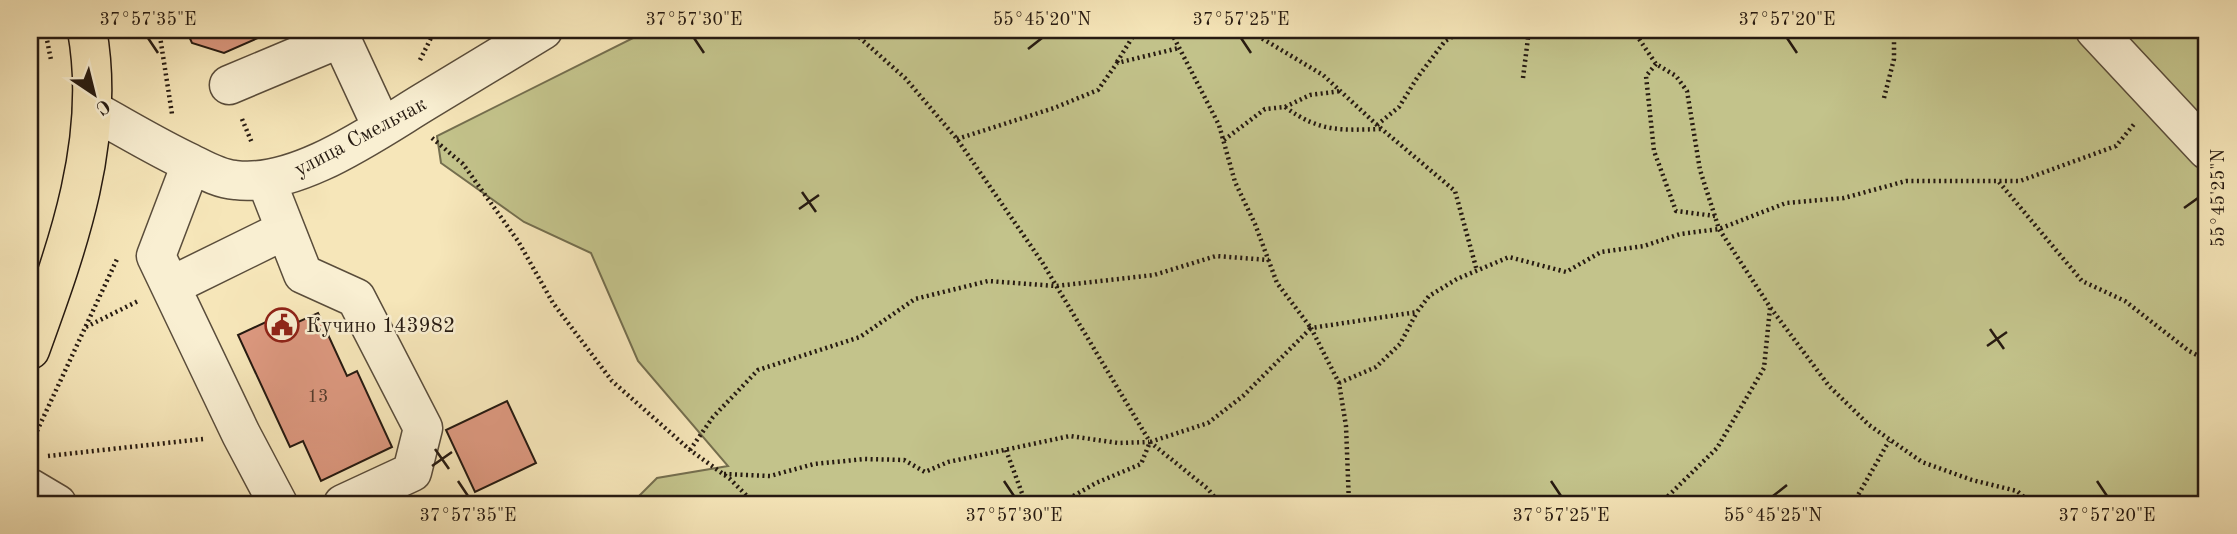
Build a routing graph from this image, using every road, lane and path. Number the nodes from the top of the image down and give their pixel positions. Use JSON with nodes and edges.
{"nodes":[{"id":1,"x":87,"y":30,"type":"edge"},
{"id":2,"x":159,"y":30,"type":"edge"},
{"id":3,"x":543,"y":30,"type":"edge"},
{"id":4,"x":851,"y":30,"type":"edge"},
{"id":5,"x":1137,"y":30,"type":"edge"},
{"id":6,"x":1170,"y":30,"type":"edge"},
{"id":7,"x":1248,"y":30,"type":"edge"},
{"id":8,"x":1464,"y":30,"type":"edge"},
{"id":9,"x":1529,"y":30,"type":"edge"},
{"id":10,"x":1633,"y":30,"type":"edge"},
{"id":11,"x":1894,"y":30,"type":"edge"},
{"id":12,"x":2095,"y":30,"type":"edge"},
{"id":13,"x":339,"y":34,"type":"edge"},
{"id":14,"x":1179,"y":48,"type":"junction"},
{"id":15,"x":1117,"y":62,"type":"junction"},
{"id":16,"x":1656,"y":64,"type":"junction"},
{"id":17,"x":1523,"y":78,"type":"dead end"},
{"id":18,"x":229,"y":85,"type":"joint"},
{"id":19,"x":1341,"y":91,"type":"junction"},
{"id":20,"x":2158,"y":97,"type":"junction"},
{"id":21,"x":1884,"y":98,"type":"dead end"},
{"id":22,"x":1285,"y":107,"type":"junction"},
{"id":23,"x":92,"y":110,"type":"junction"},
{"id":24,"x":173,"y":117,"type":"dead end"},
{"id":25,"x":393,"y":121,"type":"junction"},
{"id":26,"x":1377,"y":125,"type":"junction"},
{"id":27,"x":1383,"y":130,"type":"junction"},
{"id":28,"x":957,"y":139,"type":"junction"},
{"id":29,"x":1224,"y":140,"type":"junction"},
{"id":30,"x":2207,"y":150,"type":"edge"},
{"id":31,"x":191,"y":164,"type":"junction"},
{"id":32,"x":266,"y":180,"type":"junction"},
{"id":33,"x":1998,"y":181,"type":"junction"},
{"id":34,"x":1715,"y":216,"type":"junction"},
{"id":35,"x":1719,"y":229,"type":"junction"},
{"id":36,"x":285,"y":230,"type":"junction"},
{"id":37,"x":118,"y":256,"type":"dead end"},
{"id":38,"x":1269,"y":260,"type":"junction"},
{"id":39,"x":1477,"y":271,"type":"junction"},
{"id":40,"x":171,"y":286,"type":"junction"},
{"id":41,"x":1056,"y":286,"type":"junction"},
{"id":42,"x":1770,"y":307,"type":"junction"},
{"id":43,"x":1418,"y":312,"type":"junction"},
{"id":44,"x":85,"y":327,"type":"junction"},
{"id":45,"x":1311,"y":328,"type":"junction"},
{"id":46,"x":30,"y":350,"type":"edge"},
{"id":47,"x":2207,"y":360,"type":"edge"},
{"id":48,"x":1339,"y":383,"type":"junction"},
{"id":49,"x":241,"y":434,"type":"junction"},
{"id":50,"x":1889,"y":441,"type":"junction"},
{"id":51,"x":1150,"y":442,"type":"junction"},
{"id":52,"x":30,"y":446,"type":"edge"},
{"id":53,"x":690,"y":450,"type":"junction"},
{"id":54,"x":1006,"y":450,"type":"junction"},
{"id":55,"x":36,"y":472,"type":"edge"},
{"id":56,"x":721,"y":473,"type":"junction"},
{"id":57,"x":57,"y":504,"type":"edge"},
{"id":58,"x":278,"y":504,"type":"edge"},
{"id":59,"x":342,"y":504,"type":"edge"},
{"id":60,"x":755,"y":504,"type":"edge"},
{"id":61,"x":1026,"y":504,"type":"edge"},
{"id":62,"x":1059,"y":504,"type":"edge"},
{"id":63,"x":1220,"y":504,"type":"edge"},
{"id":64,"x":1349,"y":504,"type":"edge"},
{"id":65,"x":1660,"y":504,"type":"edge"},
{"id":66,"x":1853,"y":504,"type":"edge"},
{"id":67,"x":2032,"y":504,"type":"edge"}],
"edges":[{"from":1,"to":23,"type":"main road"},
{"from":2,"to":24,"type":"path"},
{"from":3,"to":25,"type":"street","name":"улица Смельчак"},
{"from":4,"to":28,"type":"path"},
{"from":5,"to":15,"type":"path"},
{"from":6,"to":14,"type":"path"},
{"from":7,"to":19,"type":"path"},
{"from":8,"to":26,"type":"path"},
{"from":9,"to":17,"type":"path"},
{"from":10,"to":16,"type":"path"},
{"from":11,"to":21,"type":"path"},
{"from":12,"to":20,"type":"street"},
{"from":13,"to":18,"type":"street"},
{"from":13,"to":25,"type":"street"},
{"from":14,"to":15,"type":"path"},
{"from":14,"to":29,"type":"path"},
{"from":15,"to":28,"type":"path"},
{"from":16,"to":34,"type":"path"},
{"from":16,"to":34,"type":"path"},
{"from":18,"to":32,"type":"path"},
{"from":19,"to":22,"type":"path"},
{"from":19,"to":26,"type":"path"},
{"from":20,"to":30,"type":"street"},
{"from":20,"to":33,"type":"path"},
{"from":22,"to":27,"type":"path"},
{"from":22,"to":29,"type":"path"},
{"from":23,"to":31,"type":"street","name":"улица Смельчак"},
{"from":23,"to":46,"type":"main road"},
{"from":25,"to":32,"type":"street","name":"улица Смельчак"},
{"from":25,"to":53,"type":"path"},
{"from":26,"to":27,"type":"path"},
{"from":27,"to":39,"type":"path"},
{"from":28,"to":41,"type":"path"},
{"from":29,"to":38,"type":"path"},
{"from":31,"to":32,"type":"street","name":"улица Смельчак"},
{"from":31,"to":40,"type":"street"},
{"from":32,"to":36,"type":"street"},
{"from":33,"to":35,"type":"path"},
{"from":33,"to":47,"type":"path"},
{"from":34,"to":35,"type":"path"},
{"from":35,"to":39,"type":"path"},
{"from":35,"to":42,"type":"path"},
{"from":36,"to":40,"type":"street"},
{"from":36,"to":59,"type":"street"},
{"from":37,"to":44,"type":"path"},
{"from":38,"to":41,"type":"path"},
{"from":38,"to":45,"type":"path"},
{"from":39,"to":43,"type":"path"},
{"from":40,"to":44,"type":"path"},
{"from":40,"to":49,"type":"street"},
{"from":41,"to":51,"type":"path"},
{"from":41,"to":53,"type":"path"},
{"from":42,"to":50,"type":"path"},
{"from":42,"to":65,"type":"path"},
{"from":43,"to":45,"type":"path"},
{"from":43,"to":48,"type":"path"},
{"from":44,"to":52,"type":"path"},
{"from":45,"to":48,"type":"path"},
{"from":45,"to":51,"type":"path"},
{"from":48,"to":64,"type":"path"},
{"from":49,"to":55,"type":"path"},
{"from":49,"to":58,"type":"street"},
{"from":50,"to":66,"type":"path"},
{"from":50,"to":67,"type":"path"},
{"from":51,"to":54,"type":"path"},
{"from":51,"to":62,"type":"path"},
{"from":51,"to":63,"type":"path"},
{"from":53,"to":56,"type":"path"},
{"from":54,"to":56,"type":"path"},
{"from":54,"to":61,"type":"path"},
{"from":55,"to":57,"type":"street"},
{"from":56,"to":60,"type":"path"}]}
